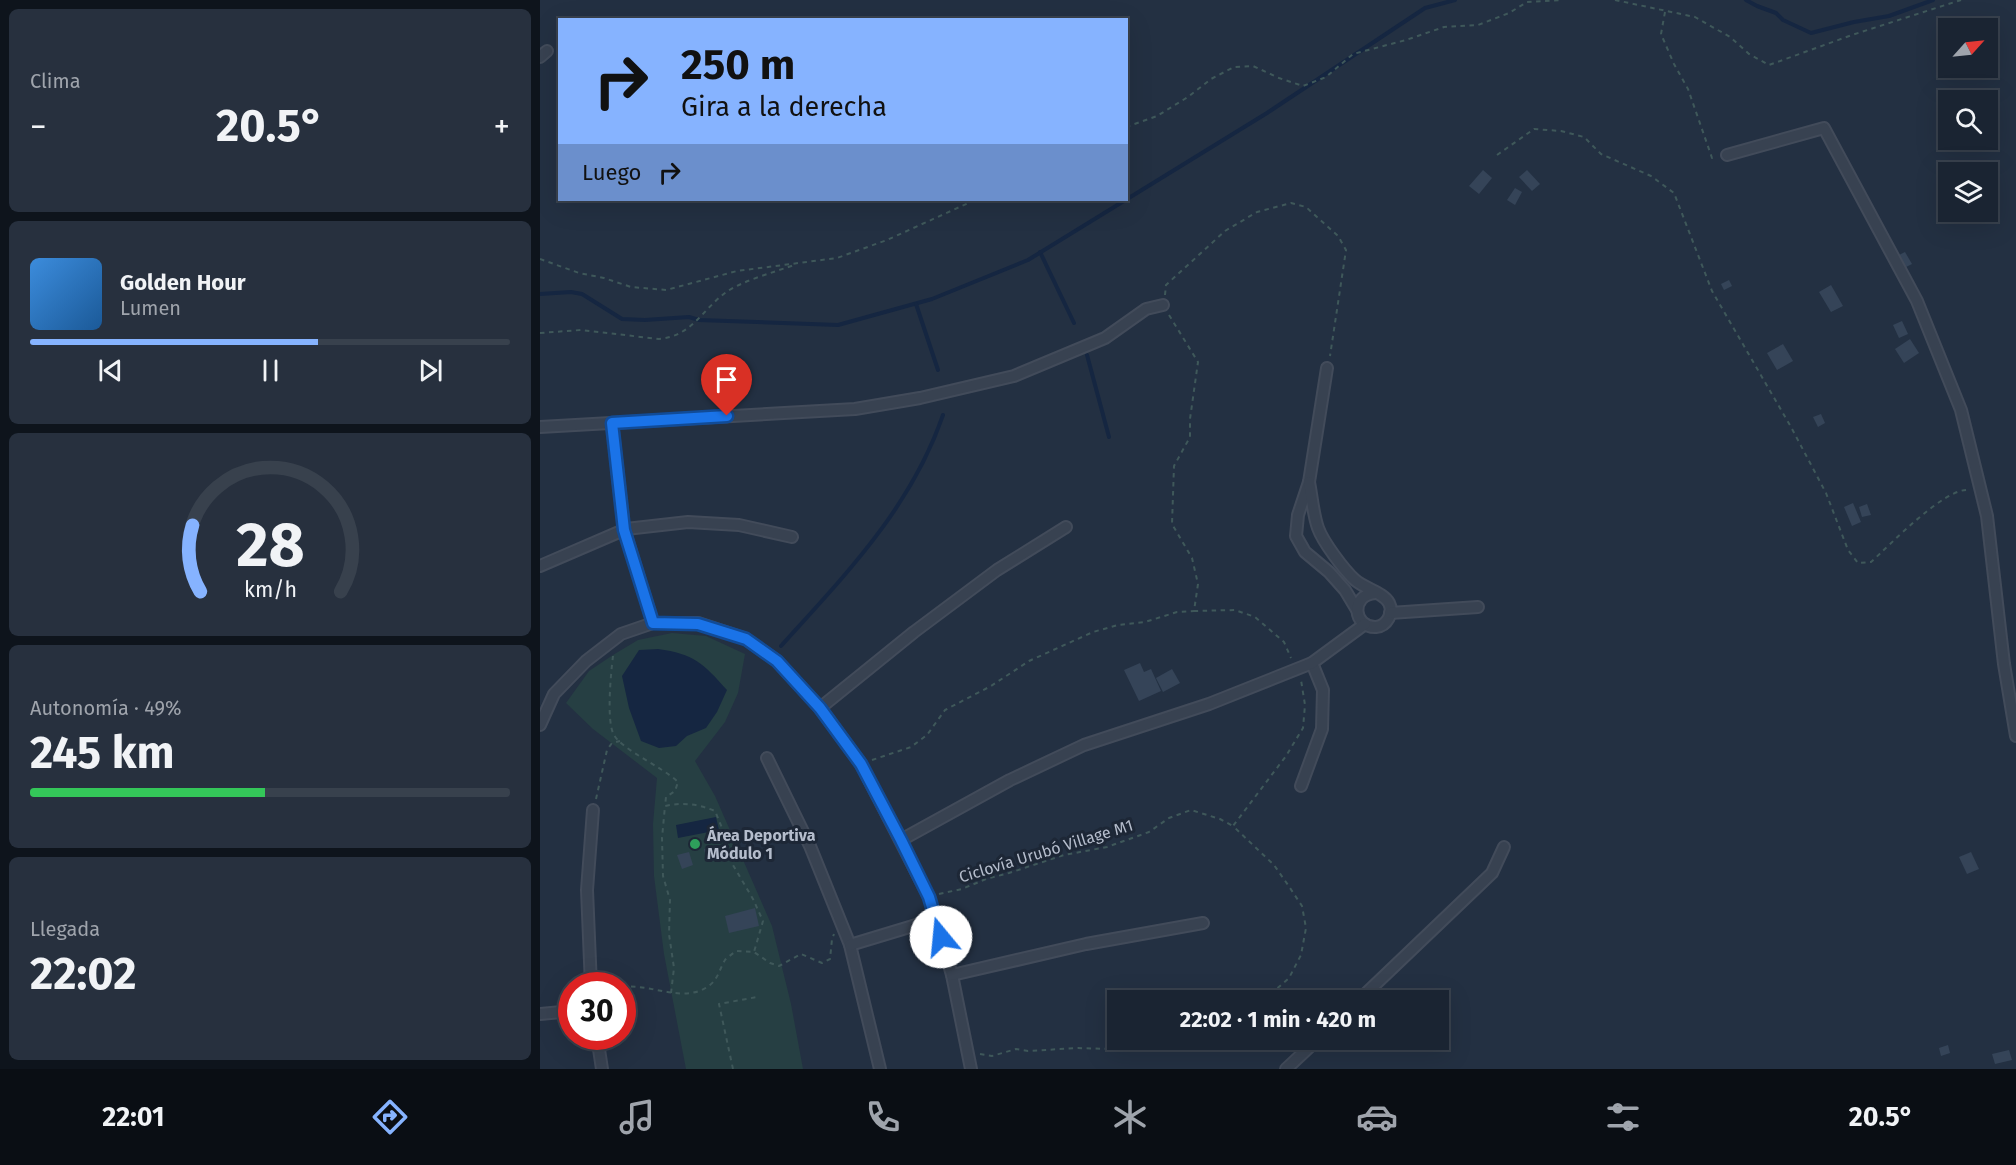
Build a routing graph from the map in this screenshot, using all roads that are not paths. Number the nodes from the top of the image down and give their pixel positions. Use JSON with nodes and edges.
{"nodes":[{"id":1,"x":1727,"y":155,"type":"road end"},
{"id":2,"x":1163,"y":305,"type":"road end"},
{"id":3,"x":1327,"y":368,"type":"road end"},
{"id":4,"x":612,"y":423,"type":"junction"},
{"id":5,"x":540,"y":427,"type":"edge"},
{"id":6,"x":1309,"y":482,"type":"junction"},
{"id":7,"x":1066,"y":527,"type":"dead end"},
{"id":8,"x":624,"y":530,"type":"junction"},
{"id":9,"x":792,"y":537,"type":"dead end"},
{"id":10,"x":540,"y":566,"type":"edge"},
{"id":11,"x":1375,"y":593,"type":"junction"},
{"id":12,"x":1478,"y":606,"type":"dead end"},
{"id":13,"x":1357,"y":610,"type":"junction"},
{"id":14,"x":1390,"y":613,"type":"junction"},
{"id":15,"x":653,"y":623,"type":"junction"},
{"id":16,"x":1365,"y":624,"type":"junction"},
{"id":17,"x":1312,"y":663,"type":"junction"},
{"id":18,"x":820,"y":708,"type":"junction"},
{"id":19,"x":540,"y":724,"type":"edge"},
{"id":20,"x":2016,"y":736,"type":"edge"},
{"id":21,"x":767,"y":758,"type":"dead end"},
{"id":22,"x":1301,"y":786,"type":"dead end"},
{"id":23,"x":593,"y":810,"type":"road end"},
{"id":24,"x":901,"y":840,"type":"junction"},
{"id":25,"x":1504,"y":847,"type":"dead end"},
{"id":26,"x":936,"y":919,"type":"junction"},
{"id":27,"x":1203,"y":923,"type":"dead end"},
{"id":28,"x":850,"y":945,"type":"junction"},
{"id":29,"x":590,"y":972,"type":"edge"},
{"id":30,"x":952,"y":975,"type":"junction"},
{"id":31,"x":1369,"y":990,"type":"edge"},
{"id":32,"x":558,"y":1012,"type":"edge"},
{"id":33,"x":540,"y":1014,"type":"edge"},
{"id":34,"x":599,"y":1050,"type":"edge"},
{"id":35,"x":1306,"y":1050,"type":"edge"},
{"id":36,"x":602,"y":1069,"type":"edge"},
{"id":37,"x":880,"y":1069,"type":"edge"},
{"id":38,"x":970,"y":1069,"type":"edge"},
{"id":39,"x":1286,"y":1069,"type":"edge"}],
"edges":[{"from":1,"to":20,"type":"street"},
{"from":2,"to":4,"type":"street"},
{"from":3,"to":6,"type":"street"},
{"from":4,"to":5,"type":"street"},
{"from":4,"to":8,"type":"street"},
{"from":6,"to":11,"type":"street"},
{"from":6,"to":13,"type":"street"},
{"from":7,"to":18,"type":"street"},
{"from":8,"to":9,"type":"street"},
{"from":8,"to":10,"type":"street"},
{"from":8,"to":15,"type":"street"},
{"from":11,"to":13,"type":"street"},
{"from":11,"to":14,"type":"street"},
{"from":12,"to":14,"type":"street"},
{"from":13,"to":16,"type":"street"},
{"from":14,"to":16,"type":"street"},
{"from":15,"to":18,"type":"street"},
{"from":15,"to":19,"type":"street"},
{"from":16,"to":17,"type":"street"},
{"from":17,"to":22,"type":"street"},
{"from":17,"to":24,"type":"street"},
{"from":18,"to":24,"type":"street"},
{"from":21,"to":28,"type":"street"},
{"from":23,"to":29,"type":"street"},
{"from":24,"to":26,"type":"street"},
{"from":25,"to":31,"type":"street"},
{"from":26,"to":28,"type":"street"},
{"from":26,"to":30,"type":"street"},
{"from":27,"to":30,"type":"street"},
{"from":28,"to":37,"type":"street"},
{"from":30,"to":38,"type":"street"},
{"from":32,"to":33,"type":"street"},
{"from":34,"to":36,"type":"street"},
{"from":35,"to":39,"type":"street"}]}
